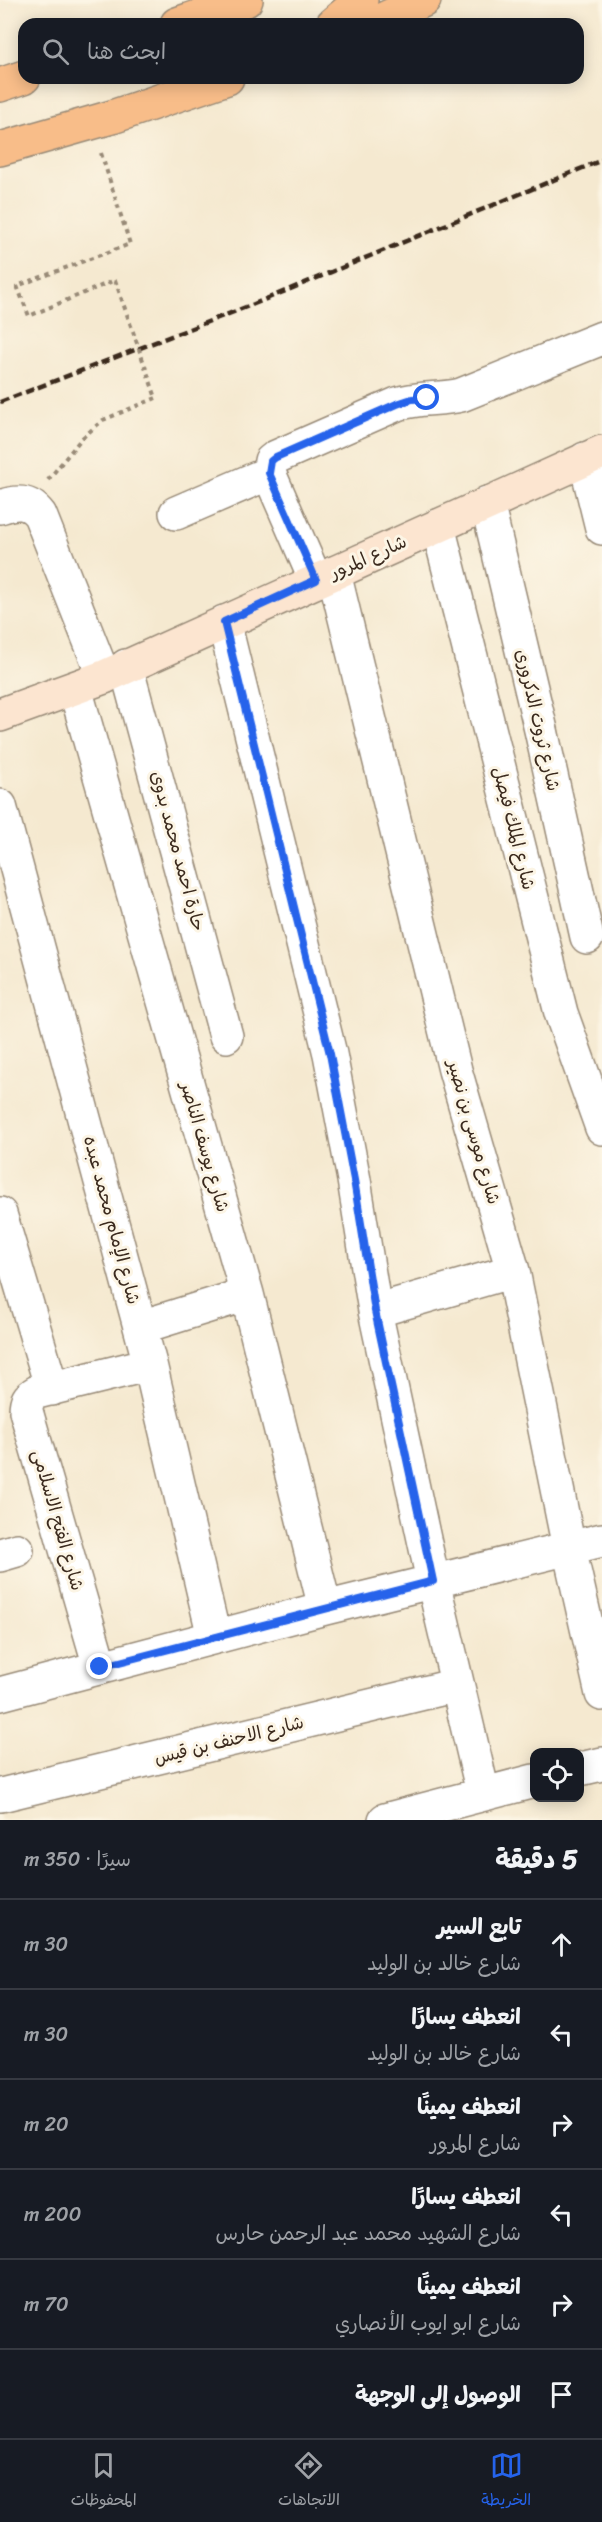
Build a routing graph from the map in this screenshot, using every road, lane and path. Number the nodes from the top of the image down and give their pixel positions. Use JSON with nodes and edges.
{"nodes":[{"id":1,"x":246,"y":0,"type":"edge"},
{"id":2,"x":361,"y":0,"type":"edge"},
{"id":3,"x":423,"y":0,"type":"edge"},
{"id":4,"x":194,"y":18,"type":"edge"},
{"id":5,"x":340,"y":18,"type":"edge"},
{"id":6,"x":386,"y":18,"type":"edge"},
{"id":7,"x":18,"y":79,"type":"edge"},
{"id":8,"x":209,"y":84,"type":"edge"},
{"id":9,"x":0,"y":85,"type":"edge"},
{"id":10,"x":92,"y":123,"type":"junction"},
{"id":11,"x":0,"y":149,"type":"edge"},
{"id":12,"x":602,"y":338,"type":"edge"},
{"id":13,"x":594,"y":456,"type":"edge"},
{"id":14,"x":269,"y":473,"type":"junction"},
{"id":15,"x":487,"y":503,"type":"junction"},
{"id":16,"x":0,"y":507,"type":"edge"},
{"id":17,"x":34,"y":507,"type":"junction"},
{"id":18,"x":176,"y":513,"type":"dead end"},
{"id":19,"x":438,"y":525,"type":"junction"},
{"id":20,"x":602,"y":528,"type":"edge"},
{"id":21,"x":325,"y":577,"type":"junction"},
{"id":22,"x":224,"y":622,"type":"junction"},
{"id":23,"x":102,"y":677,"type":"junction"},
{"id":24,"x":0,"y":715,"type":"edge"},
{"id":25,"x":0,"y":807,"type":"edge"},
{"id":26,"x":594,"y":934,"type":"edge"},
{"id":27,"x":545,"y":950,"type":"junction"},
{"id":28,"x":226,"y":1036,"type":"dead end"},
{"id":29,"x":602,"y":1128,"type":"edge"},
{"id":30,"x":0,"y":1214,"type":"edge"},
{"id":31,"x":513,"y":1271,"type":"junction"},
{"id":32,"x":247,"y":1294,"type":"junction"},
{"id":33,"x":375,"y":1311,"type":"junction"},
{"id":34,"x":141,"y":1327,"type":"junction"},
{"id":35,"x":150,"y":1364,"type":"junction"},
{"id":36,"x":52,"y":1389,"type":"junction"},
{"id":37,"x":602,"y":1540,"type":"edge"},
{"id":38,"x":569,"y":1548,"type":"junction"},
{"id":39,"x":433,"y":1581,"type":"junction"},
{"id":40,"x":325,"y":1608,"type":"junction"},
{"id":41,"x":214,"y":1637,"type":"junction"},
{"id":42,"x":100,"y":1667,"type":"junction"},
{"id":43,"x":458,"y":1685,"type":"junction"},
{"id":44,"x":0,"y":1694,"type":"edge"},
{"id":45,"x":602,"y":1694,"type":"edge"},
{"id":46,"x":602,"y":1764,"type":"edge"},
{"id":47,"x":584,"y":1768,"type":"edge"},
{"id":48,"x":530,"y":1781,"type":"edge"},
{"id":49,"x":483,"y":1793,"type":"junction"},
{"id":50,"x":4,"y":1802,"type":"edge"},
{"id":51,"x":385,"y":1820,"type":"edge"}],
"edges":[{"from":1,"to":4,"type":"main road"},
{"from":2,"to":5,"type":"main road"},
{"from":3,"to":6,"type":"main road"},
{"from":7,"to":9,"type":"main road"},
{"from":8,"to":10,"type":"main road"},
{"from":10,"to":11,"type":"main road"},
{"from":10,"to":17,"type":"path","bridge":true},
{"from":12,"to":14,"type":"street"},
{"from":13,"to":15,"type":"street","name":"شارع المرور"},
{"from":13,"to":20,"type":"street"},
{"from":14,"to":18,"type":"street"},
{"from":14,"to":21,"type":"street","name":"شارع موسى بن نصير"},
{"from":15,"to":19,"type":"street","name":"شارع المرور"},
{"from":15,"to":26,"type":"street","name":"شارع ثروت الدكرورى"},
{"from":16,"to":17,"type":"street"},
{"from":17,"to":23,"type":"street"},
{"from":19,"to":21,"type":"street","name":"شارع المرور"},
{"from":19,"to":27,"type":"street","name":"شارع الملك فيصل"},
{"from":21,"to":22,"type":"street","name":"شارع المرور"},
{"from":21,"to":31,"type":"street","name":"شارع موسى بن نصير"},
{"from":22,"to":23,"type":"street","name":"شارع المرور"},
{"from":22,"to":33,"type":"street"},
{"from":23,"to":24,"type":"street","name":"شارع المرور"},
{"from":23,"to":28,"type":"street","name":"حارة احمد محمد بدوى"},
{"from":23,"to":32,"type":"street","name":"شارع يوسف الناصر"},
{"from":25,"to":34,"type":"street","name":"شارع الإمام محمد عبده"},
{"from":26,"to":27,"type":"street"},
{"from":27,"to":29,"type":"street","name":"شارع الملك فيصل"},
{"from":30,"to":36,"type":"street"},
{"from":31,"to":33,"type":"street"},
{"from":31,"to":38,"type":"street","name":"شارع موسى بن نصير"},
{"from":32,"to":34,"type":"street"},
{"from":32,"to":40,"type":"street","name":"شارع يوسف الناصر"},
{"from":33,"to":39,"type":"street"},
{"from":34,"to":35,"type":"street","name":"شارع الإمام محمد عبده"},
{"from":35,"to":36,"type":"street","name":"شارع الفتح الاسلامى"},
{"from":35,"to":41,"type":"street","name":"شارع الإمام محمد عبده"},
{"from":36,"to":42,"type":"street","name":"شارع الفتح الاسلامى"},
{"from":37,"to":38,"type":"street"},
{"from":38,"to":39,"type":"street"},
{"from":38,"to":45,"type":"street","name":"شارع موسى بن نصير"},
{"from":39,"to":40,"type":"street"},
{"from":39,"to":43,"type":"street"},
{"from":40,"to":41,"type":"street"},
{"from":41,"to":42,"type":"street"},
{"from":42,"to":44,"type":"street"},
{"from":43,"to":49,"type":"street"},
{"from":43,"to":50,"type":"street","name":"شارع الاحنف بن قيس"},
{"from":46,"to":47,"type":"street"},
{"from":48,"to":49,"type":"street"},
{"from":49,"to":51,"type":"street"}]}
